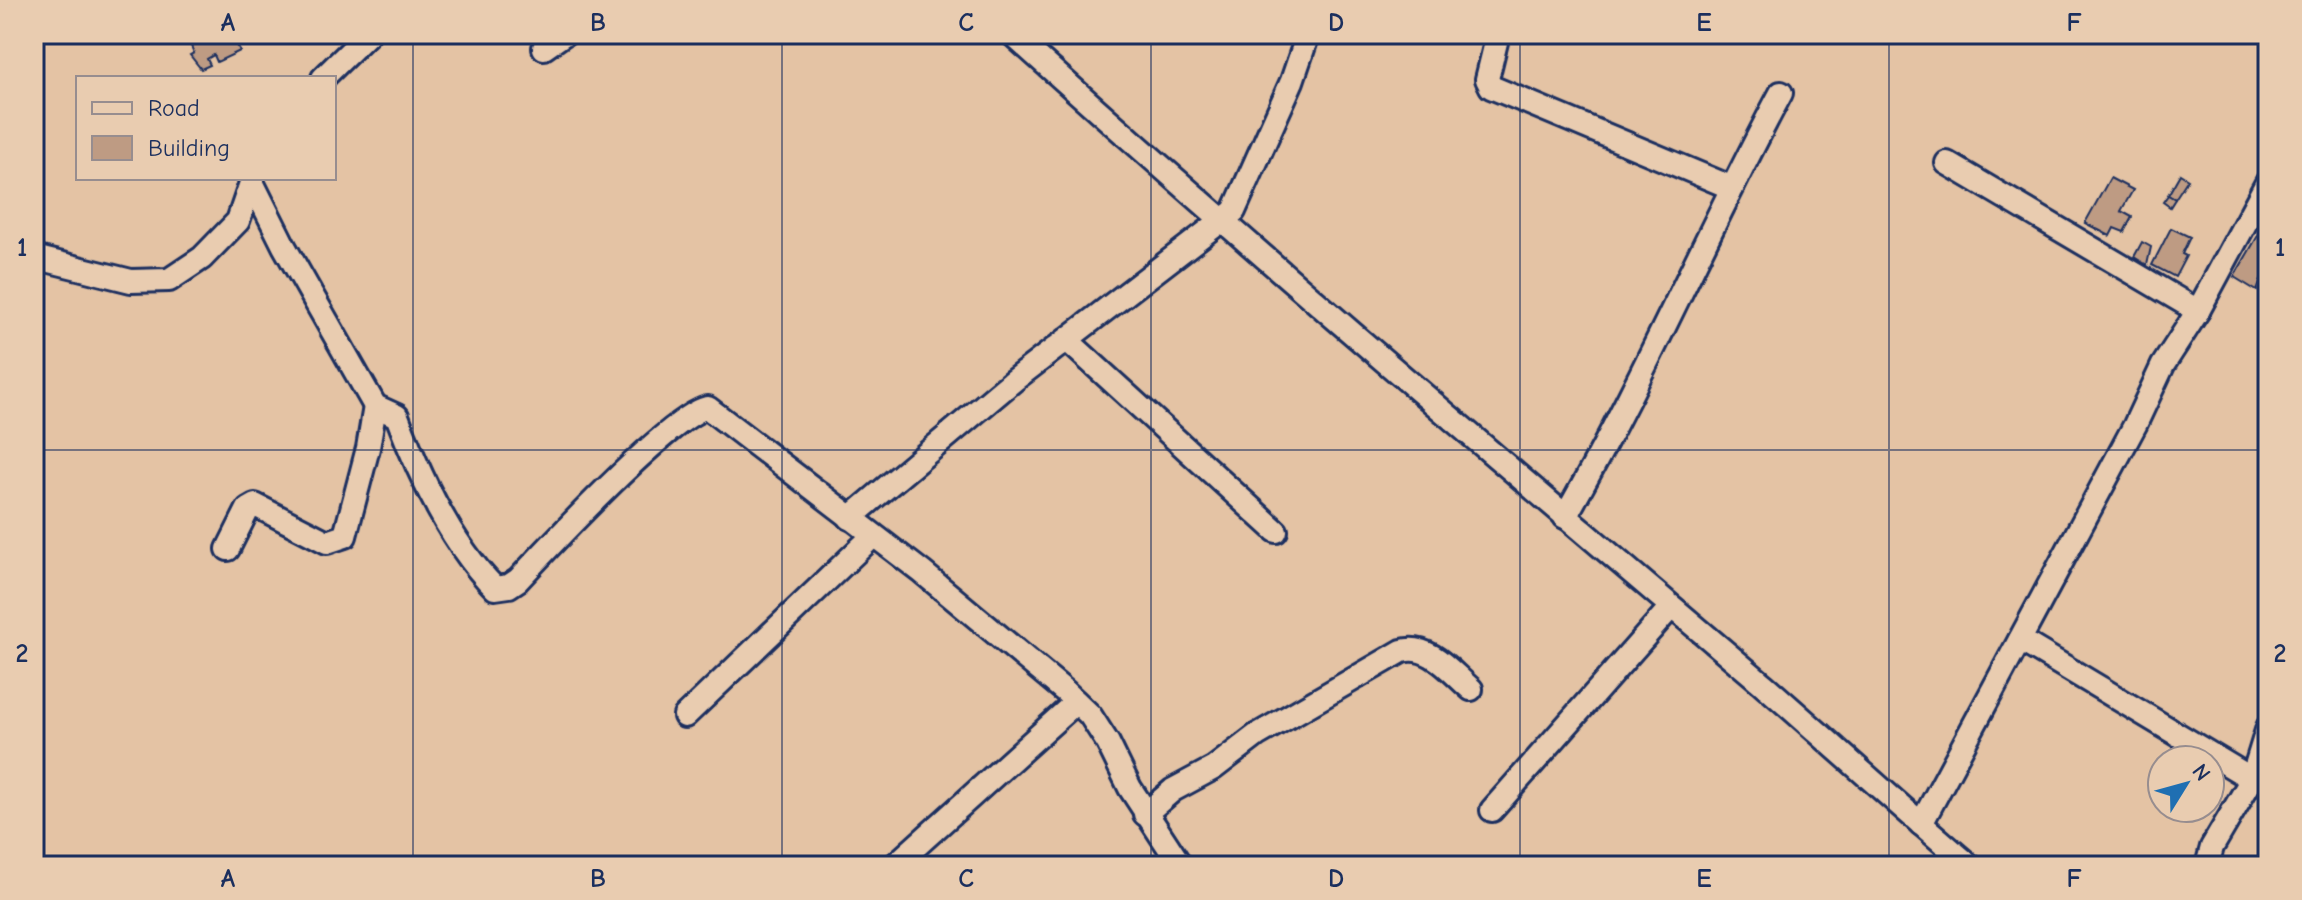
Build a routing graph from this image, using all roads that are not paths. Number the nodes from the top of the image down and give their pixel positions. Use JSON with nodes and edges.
{"nodes":[{"id":1,"x":368,"y":34,"type":"edge"},
{"id":2,"x":564,"y":34,"type":"edge"},
{"id":3,"x":1012,"y":34,"type":"edge"},
{"id":4,"x":1308,"y":34,"type":"edge"},
{"id":5,"x":1498,"y":34,"type":"edge"},
{"id":6,"x":544,"y":48,"type":"dead end"},
{"id":7,"x":325,"y":76,"type":"edge"},
{"id":8,"x":1781,"y":93,"type":"dead end"},
{"id":9,"x":1947,"y":163,"type":"dead end"},
{"id":10,"x":251,"y":180,"type":"edge"},
{"id":11,"x":251,"y":180,"type":"edge"},
{"id":12,"x":2268,"y":181,"type":"edge"},
{"id":13,"x":1730,"y":187,"type":"junction"},
{"id":14,"x":2262,"y":206,"type":"edge"},
{"id":15,"x":1220,"y":221,"type":"junction"},
{"id":16,"x":34,"y":257,"type":"edge"},
{"id":17,"x":2198,"y":311,"type":"junction"},
{"id":18,"x":1068,"y":341,"type":"junction"},
{"id":19,"x":375,"y":406,"type":"junction"},
{"id":20,"x":1565,"y":517,"type":"junction"},
{"id":21,"x":850,"y":518,"type":"junction"},
{"id":22,"x":1276,"y":531,"type":"dead end"},
{"id":23,"x":873,"y":536,"type":"junction"},
{"id":24,"x":228,"y":549,"type":"dead end"},
{"id":25,"x":1671,"y":607,"type":"junction"},
{"id":26,"x":2020,"y":640,"type":"junction"},
{"id":27,"x":1471,"y":689,"type":"dead end"},
{"id":28,"x":1076,"y":702,"type":"junction"},
{"id":29,"x":685,"y":716,"type":"dead end"},
{"id":30,"x":2268,"y":727,"type":"edge"},
{"id":31,"x":2252,"y":779,"type":"junction"},
{"id":32,"x":1492,"y":810,"type":"dead end"},
{"id":33,"x":1145,"y":814,"type":"junction"},
{"id":34,"x":1921,"y":824,"type":"junction"},
{"id":35,"x":1948,"y":859,"type":"edge"},
{"id":36,"x":894,"y":866,"type":"edge"},
{"id":37,"x":1181,"y":866,"type":"edge"},
{"id":38,"x":1970,"y":866,"type":"edge"},
{"id":39,"x":2207,"y":866,"type":"edge"}],
"edges":[{"from":1,"to":7,"type":"street"},
{"from":2,"to":6,"type":"street"},
{"from":3,"to":15,"type":"street"},
{"from":4,"to":15,"type":"street"},
{"from":5,"to":13,"type":"street"},
{"from":8,"to":13,"type":"street"},
{"from":9,"to":17,"type":"street"},
{"from":10,"to":16,"type":"street"},
{"from":11,"to":19,"type":"street"},
{"from":12,"to":14,"type":"street"},
{"from":13,"to":20,"type":"street"},
{"from":14,"to":17,"type":"street"},
{"from":15,"to":18,"type":"street"},
{"from":15,"to":20,"type":"street"},
{"from":17,"to":26,"type":"street"},
{"from":18,"to":21,"type":"street"},
{"from":18,"to":22,"type":"street"},
{"from":19,"to":21,"type":"street"},
{"from":19,"to":24,"type":"street"},
{"from":20,"to":25,"type":"street"},
{"from":21,"to":23,"type":"street"},
{"from":23,"to":28,"type":"street"},
{"from":23,"to":29,"type":"street"},
{"from":25,"to":32,"type":"street"},
{"from":25,"to":34,"type":"street"},
{"from":26,"to":31,"type":"street"},
{"from":26,"to":34,"type":"street"},
{"from":27,"to":33,"type":"street"},
{"from":28,"to":33,"type":"street"},
{"from":28,"to":36,"type":"street"},
{"from":30,"to":31,"type":"street"},
{"from":31,"to":39,"type":"street"},
{"from":33,"to":37,"type":"street"},
{"from":34,"to":35,"type":"street"},
{"from":35,"to":38,"type":"street"}]}
